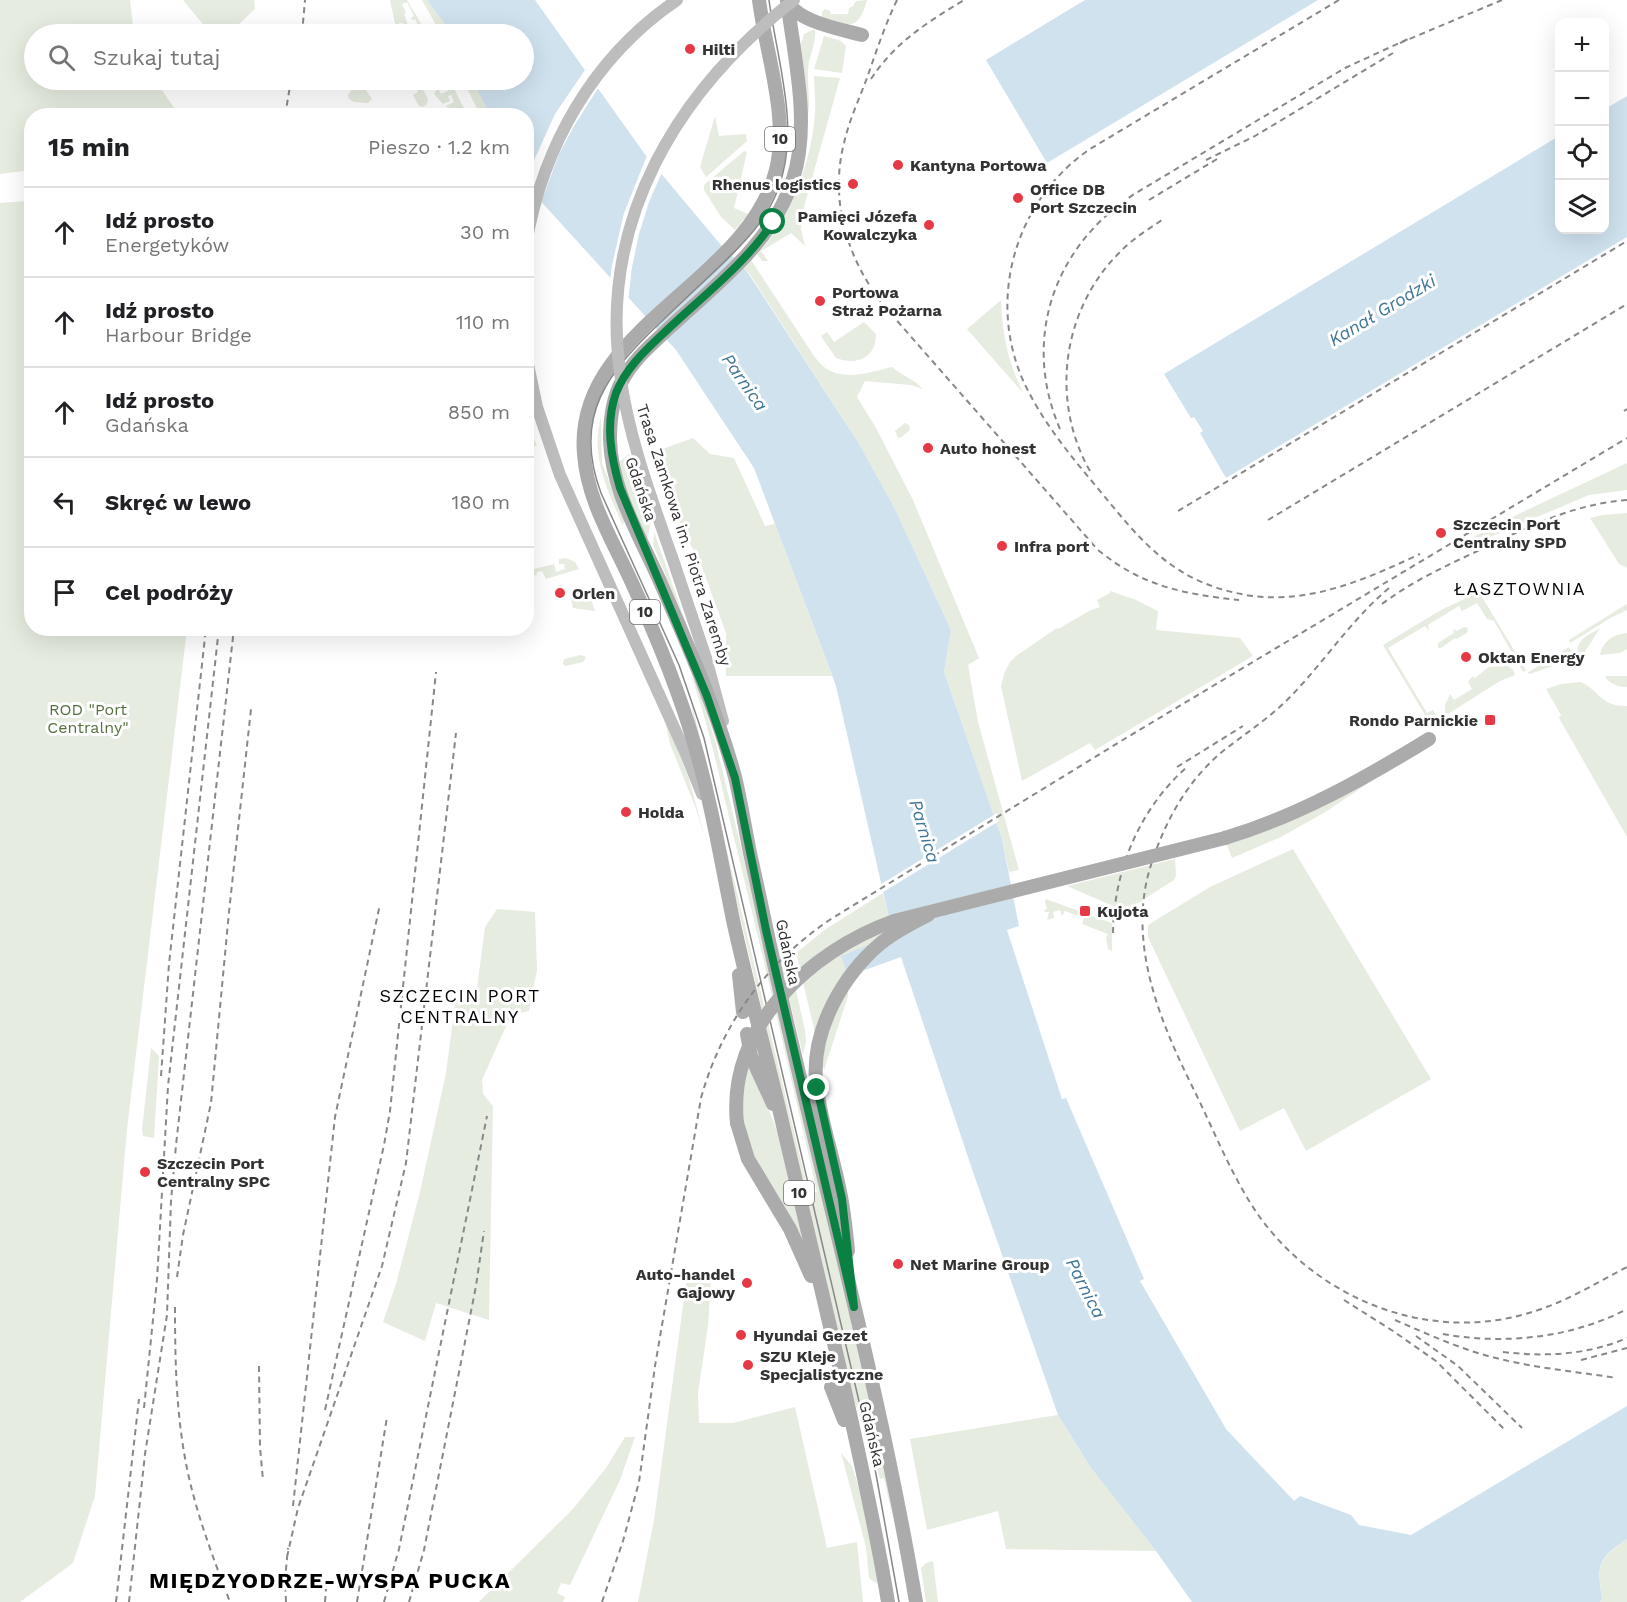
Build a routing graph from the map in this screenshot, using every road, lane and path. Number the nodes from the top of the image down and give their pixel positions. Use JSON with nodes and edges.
{"nodes":[{"id":1,"x":677,"y":0,"type":"edge"},
{"id":2,"x":759,"y":0,"type":"edge"},
{"id":3,"x":789,"y":0,"type":"edge"},
{"id":4,"x":815,"y":21,"type":"junction"},
{"id":5,"x":862,"y":35,"type":"dead end"},
{"id":6,"x":794,"y":62,"type":"junction"},
{"id":7,"x":534,"y":211,"type":"edge"},
{"id":8,"x":534,"y":393,"type":"edge"},
{"id":9,"x":1429,"y":739,"type":"dead end"},
{"id":10,"x":735,"y":778,"type":"junction"},
{"id":11,"x":717,"y":841,"type":"junction"},
{"id":12,"x":938,"y":910,"type":"junction"},
{"id":13,"x":734,"y":926,"type":"junction"},
{"id":14,"x":743,"y":1012,"type":"dead end"},
{"id":15,"x":747,"y":1034,"type":"dead end"},
{"id":16,"x":783,"y":1125,"type":"junction"},
{"id":17,"x":854,"y":1307,"type":"junction"},
{"id":18,"x":833,"y":1337,"type":"junction"},
{"id":19,"x":831,"y":1387,"type":"dead end"},
{"id":20,"x":861,"y":1460,"type":"junction"},
{"id":21,"x":888,"y":1602,"type":"edge"},
{"id":22,"x":916,"y":1602,"type":"edge"}],
"edges":[{"from":1,"to":7,"type":"main road"},
{"from":2,"to":11,"type":"main road","name":"Gdańska","number":"10"},
{"from":3,"to":4,"type":"main road"},
{"from":3,"to":6,"type":"main road","number":"10"},
{"from":3,"to":10,"type":"main road","name":"Trasa Zamkowa im. Piotra Zaremby","bridge":true},
{"from":4,"to":5,"type":"main road"},
{"from":4,"to":6,"type":"main road"},
{"from":6,"to":10,"type":"main road","name":"Gdańska","number":"10"},
{"from":8,"to":11,"type":"main road"},
{"from":9,"to":12,"type":"main road","bridge":true},
{"from":10,"to":17,"type":"main road","name":"Gdańska","number":"10"},
{"from":11,"to":13,"type":"main road","name":"Gdańska","number":"10"},
{"from":12,"to":17,"type":"main road","bridge":true},
{"from":12,"to":18,"type":"main road","bridge":true},
{"from":13,"to":14,"type":"main road"},
{"from":13,"to":16,"type":"main road","name":"Gdańska","number":"10"},
{"from":15,"to":16,"type":"main road"},
{"from":16,"to":18,"type":"main road","name":"Gdańska","number":"10"},
{"from":17,"to":22,"type":"main road","name":"Gdańska","number":"10"},
{"from":18,"to":20,"type":"main road","name":"Gdańska","number":"10"},
{"from":19,"to":20,"type":"main road"},
{"from":20,"to":21,"type":"main road","name":"Gdańska","number":"10"}]}
